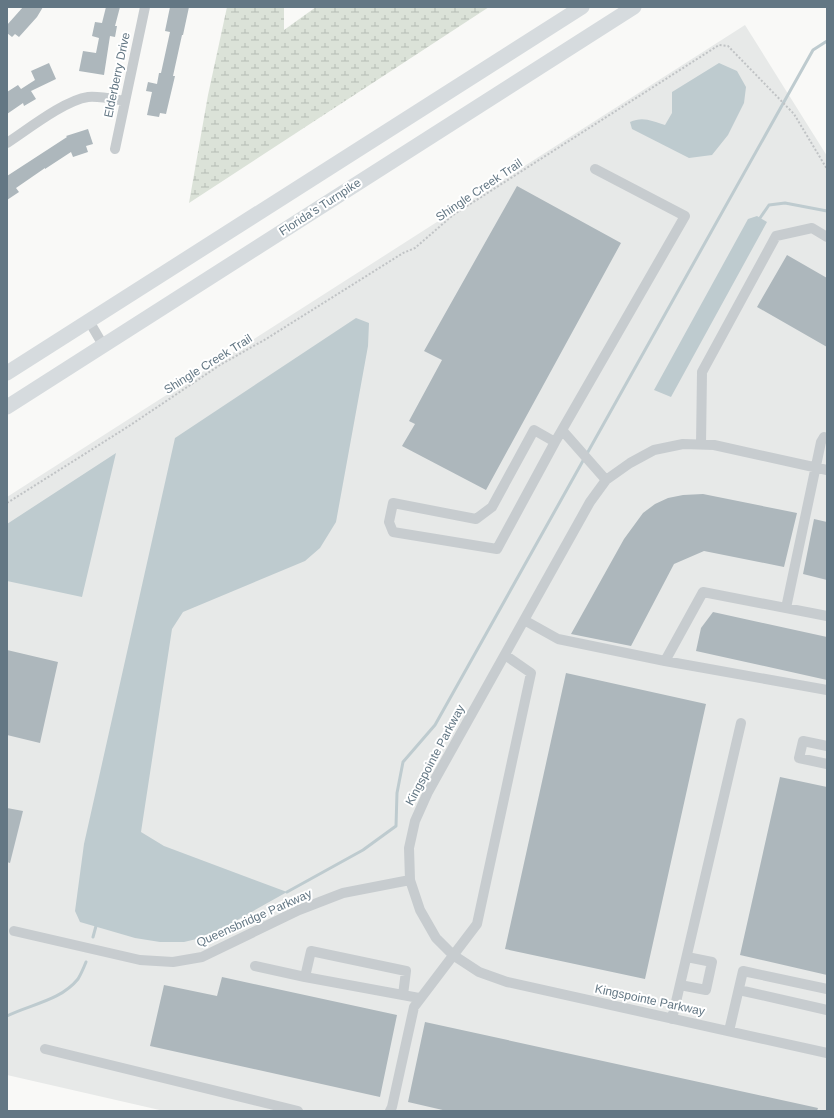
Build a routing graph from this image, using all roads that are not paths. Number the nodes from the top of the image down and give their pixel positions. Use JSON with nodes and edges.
{"nodes":[{"id":1,"x":145,"y":7,"type":"edge"},
{"id":2,"x":582,"y":7,"type":"edge"},
{"id":3,"x":634,"y":7,"type":"edge"},
{"id":4,"x":125,"y":102,"type":"junction"},
{"id":5,"x":7,"y":143,"type":"edge"},
{"id":6,"x":115,"y":149,"type":"dead end"},
{"id":7,"x":596,"y":169,"type":"dead end"},
{"id":8,"x":827,"y":237,"type":"edge"},
{"id":9,"x":89,"y":321,"type":"junction"},
{"id":10,"x":103,"y":346,"type":"junction"},
{"id":11,"x":7,"y":373,"type":"edge"},
{"id":12,"x":7,"y":406,"type":"edge"},
{"id":13,"x":562,"y":430,"type":"junction"},
{"id":14,"x":824,"y":437,"type":"dead end"},
{"id":15,"x":556,"y":442,"type":"junction"},
{"id":16,"x":701,"y":445,"type":"junction"},
{"id":17,"x":816,"y":468,"type":"junction"},
{"id":18,"x":827,"y":470,"type":"edge"},
{"id":19,"x":606,"y":480,"type":"junction"},
{"id":20,"x":786,"y":608,"type":"junction"},
{"id":21,"x":827,"y":616,"type":"edge"},
{"id":22,"x":524,"y":620,"type":"junction"},
{"id":23,"x":505,"y":655,"type":"junction"},
{"id":24,"x":665,"y":661,"type":"junction"},
{"id":25,"x":827,"y":690,"type":"edge"},
{"id":26,"x":741,"y":723,"type":"dead end"},
{"id":27,"x":827,"y":746,"type":"edge"},
{"id":28,"x":827,"y":764,"type":"edge"},
{"id":29,"x":410,"y":880,"type":"junction"},
{"id":30,"x":14,"y":931,"type":"dead end"},
{"id":31,"x":454,"y":955,"type":"junction"},
{"id":32,"x":687,"y":957,"type":"junction"},
{"id":33,"x":255,"y":966,"type":"dead end"},
{"id":34,"x":305,"y":977,"type":"junction"},
{"id":35,"x":680,"y":985,"type":"junction"},
{"id":36,"x":739,"y":990,"type":"junction"},
{"id":37,"x":827,"y":990,"type":"edge"},
{"id":38,"x":402,"y":995,"type":"junction"},
{"id":39,"x":419,"y":998,"type":"junction"},
{"id":40,"x":827,"y":1010,"type":"edge"},
{"id":41,"x":672,"y":1019,"type":"junction"},
{"id":42,"x":729,"y":1031,"type":"junction"},
{"id":43,"x":45,"y":1049,"type":"dead end"},
{"id":44,"x":827,"y":1052,"type":"edge"},
{"id":45,"x":298,"y":1111,"type":"edge"},
{"id":46,"x":390,"y":1111,"type":"edge"}],
"edges":[{"from":1,"to":4,"type":"street","name":"Elderberry Drive"},
{"from":2,"to":9,"type":"highway"},
{"from":3,"to":10,"type":"highway","name":"Florida's Turnpike"},
{"from":4,"to":5,"type":"street"},
{"from":4,"to":6,"type":"street","name":"Elderberry Drive"},
{"from":7,"to":13,"type":"street"},
{"from":8,"to":16,"type":"street"},
{"from":9,"to":10,"type":"street"},
{"from":9,"to":11,"type":"highway"},
{"from":10,"to":12,"type":"highway","name":"Florida's Turnpike"},
{"from":13,"to":15,"type":"street"},
{"from":13,"to":19,"type":"street"},
{"from":14,"to":17,"type":"street"},
{"from":15,"to":15,"type":"street"},
{"from":16,"to":17,"type":"street","name":"Kingspointe Parkway"},
{"from":16,"to":19,"type":"street","name":"Kingspointe Parkway"},
{"from":17,"to":18,"type":"street","name":"Kingspointe Parkway"},
{"from":17,"to":20,"type":"street"},
{"from":19,"to":22,"type":"street","name":"Kingspointe Parkway"},
{"from":20,"to":21,"type":"street"},
{"from":20,"to":24,"type":"street"},
{"from":22,"to":23,"type":"street","name":"Kingspointe Parkway"},
{"from":22,"to":24,"type":"street"},
{"from":23,"to":29,"type":"street","name":"Kingspointe Parkway"},
{"from":23,"to":31,"type":"street"},
{"from":24,"to":25,"type":"street"},
{"from":26,"to":32,"type":"street"},
{"from":27,"to":28,"type":"street"},
{"from":29,"to":30,"type":"street","name":"Queensbridge Parkway"},
{"from":29,"to":31,"type":"street","name":"Kingspointe Parkway"},
{"from":31,"to":39,"type":"street"},
{"from":31,"to":41,"type":"street","name":"Kingspointe Parkway"},
{"from":32,"to":35,"type":"street"},
{"from":32,"to":35,"type":"street"},
{"from":33,"to":34,"type":"street"},
{"from":34,"to":38,"type":"street"},
{"from":34,"to":38,"type":"street"},
{"from":35,"to":41,"type":"street"},
{"from":36,"to":37,"type":"street"},
{"from":36,"to":40,"type":"street"},
{"from":36,"to":42,"type":"street"},
{"from":38,"to":39,"type":"street"},
{"from":39,"to":46,"type":"street"},
{"from":41,"to":42,"type":"street","name":"Kingspointe Parkway"},
{"from":42,"to":44,"type":"street","name":"Kingspointe Parkway"},
{"from":43,"to":45,"type":"street"}]}
